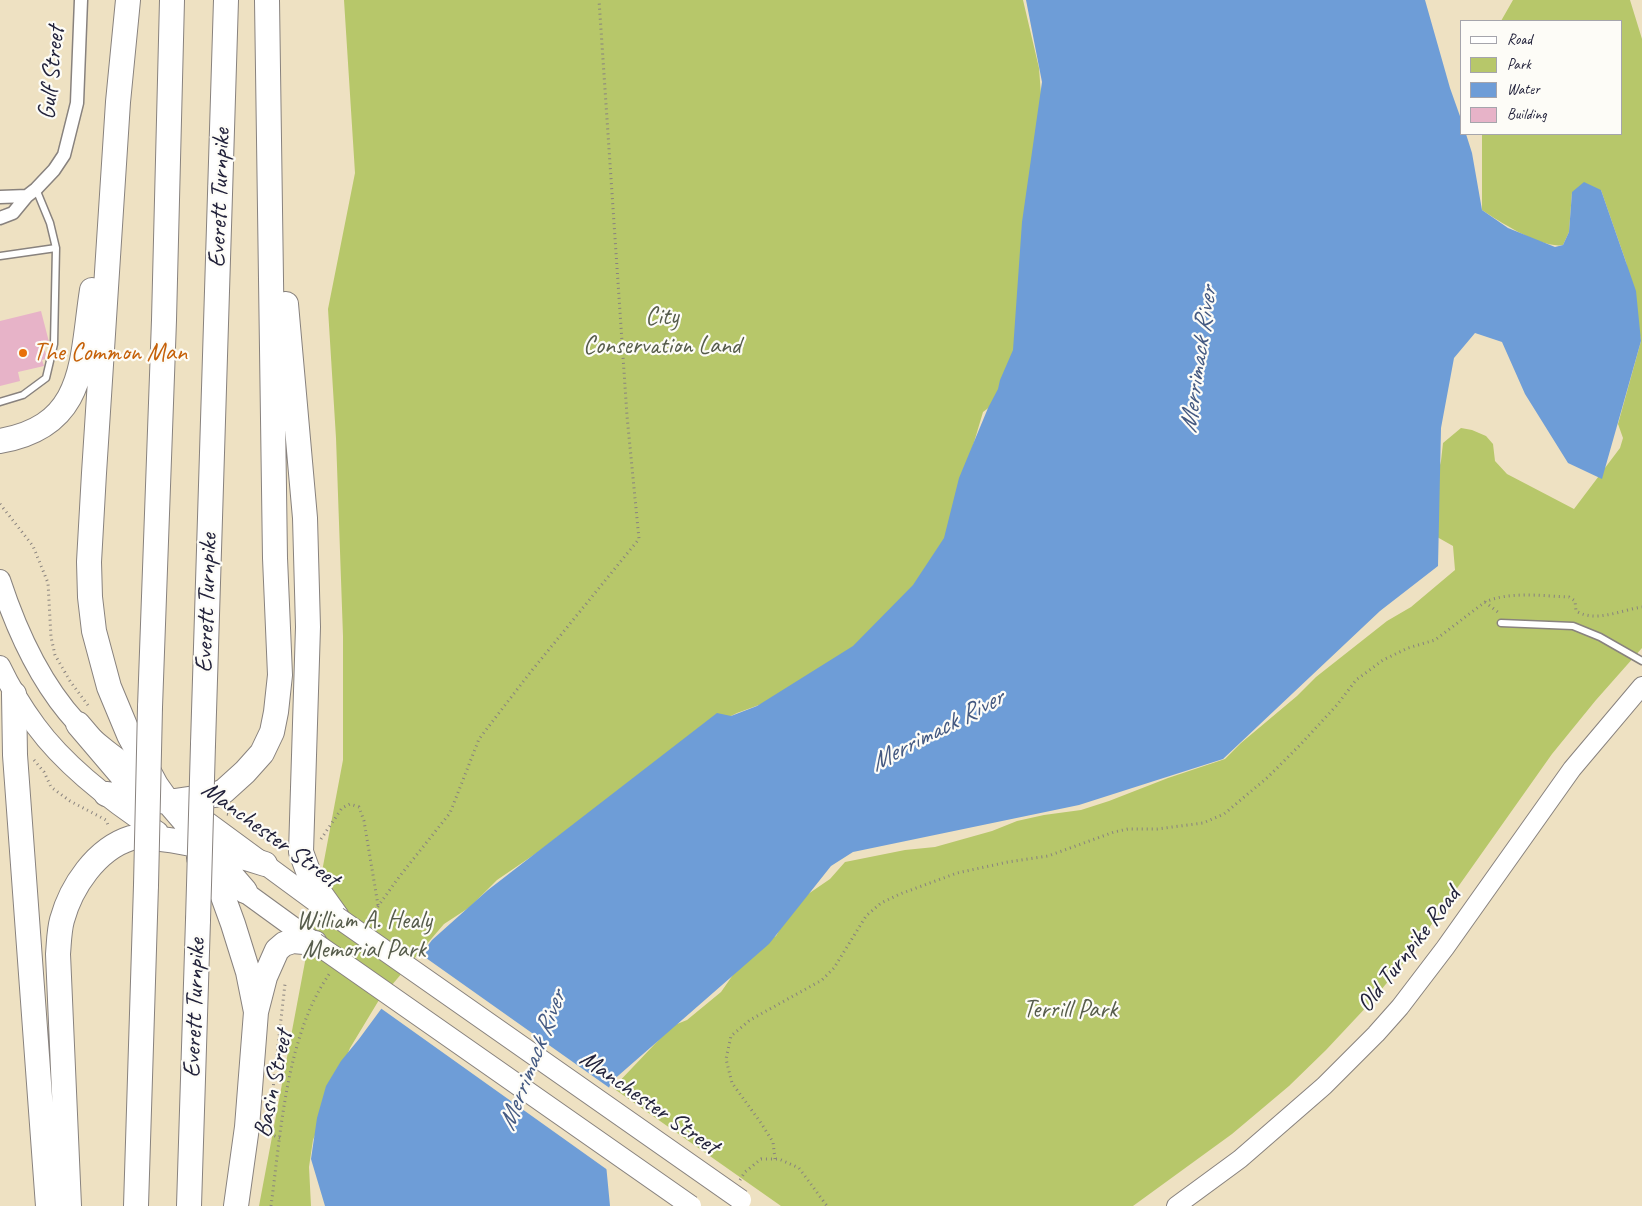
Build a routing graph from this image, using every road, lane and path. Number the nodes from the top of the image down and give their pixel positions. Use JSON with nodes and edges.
{"nodes":[{"id":1,"x":82,"y":0,"type":"edge"},
{"id":2,"x":128,"y":0,"type":"edge"},
{"id":3,"x":172,"y":0,"type":"edge"},
{"id":4,"x":226,"y":0,"type":"edge"},
{"id":5,"x":267,"y":0,"type":"edge"},
{"id":6,"x":599,"y":0,"type":"edge"},
{"id":7,"x":268,"y":111,"type":"junction"},
{"id":8,"x":114,"y":150,"type":"junction"},
{"id":9,"x":31,"y":192,"type":"junction"},
{"id":10,"x":0,"y":196,"type":"edge"},
{"id":11,"x":0,"y":218,"type":"edge"},
{"id":12,"x":56,"y":248,"type":"junction"},
{"id":13,"x":0,"y":256,"type":"edge"},
{"id":14,"x":0,"y":402,"type":"edge"},
{"id":15,"x":0,"y":442,"type":"edge"},
{"id":16,"x":0,"y":504,"type":"edge"},
{"id":17,"x":0,"y":580,"type":"edge"},
{"id":18,"x":1485,"y":602,"type":"junction"},
{"id":19,"x":1642,"y":608,"type":"edge"},
{"id":20,"x":1502,"y":614,"type":"dead end"},
{"id":21,"x":1502,"y":623,"type":"dead end"},
{"id":22,"x":1642,"y":661,"type":"edge"},
{"id":23,"x":0,"y":666,"type":"edge"},
{"id":24,"x":1642,"y":686,"type":"edge"},
{"id":25,"x":14,"y":694,"type":"junction"},
{"id":26,"x":86,"y":719,"type":"junction"},
{"id":27,"x":31,"y":755,"type":"dead end"},
{"id":28,"x":106,"y":794,"type":"junction"},
{"id":29,"x":162,"y":797,"type":"junction"},
{"id":30,"x":224,"y":813,"type":"dead end"},
{"id":31,"x":112,"y":835,"type":"dead end"},
{"id":32,"x":320,"y":840,"type":"dead end"},
{"id":33,"x":190,"y":848,"type":"junction"},
{"id":34,"x":270,"y":856,"type":"junction"},
{"id":35,"x":245,"y":891,"type":"joint"},
{"id":36,"x":378,"y":906,"type":"junction"},
{"id":37,"x":337,"y":918,"type":"junction"},
{"id":38,"x":368,"y":921,"type":"dead end"},
{"id":39,"x":314,"y":943,"type":"junction"},
{"id":40,"x":335,"y":965,"type":"dead end"},
{"id":41,"x":286,"y":976,"type":"dead end"},
{"id":42,"x":256,"y":1012,"type":"junction"},
{"id":43,"x":280,"y":1138,"type":"junction"},
{"id":44,"x":775,"y":1159,"type":"junction"},
{"id":45,"x":742,"y":1197,"type":"edge"},
{"id":46,"x":48,"y":1206,"type":"edge"},
{"id":47,"x":69,"y":1206,"type":"edge"},
{"id":48,"x":136,"y":1206,"type":"edge"},
{"id":49,"x":189,"y":1206,"type":"edge"},
{"id":50,"x":236,"y":1206,"type":"edge"},
{"id":51,"x":271,"y":1206,"type":"edge"},
{"id":52,"x":691,"y":1206,"type":"edge"},
{"id":53,"x":827,"y":1206,"type":"edge"},
{"id":54,"x":1176,"y":1206,"type":"edge"}],
"edges":[{"from":1,"to":9,"type":"street","name":"Gulf Street"},
{"from":2,"to":8,"type":"highway"},
{"from":3,"to":48,"type":"highway","name":"Everett Turnpike","bridge":true},
{"from":4,"to":49,"type":"highway","name":"Everett Turnpike","bridge":true},
{"from":5,"to":7,"type":"highway"},
{"from":6,"to":36,"type":"path"},
{"from":7,"to":29,"type":"highway"},
{"from":7,"to":37,"type":"highway"},
{"from":8,"to":15,"type":"highway"},
{"from":8,"to":29,"type":"highway"},
{"from":9,"to":10,"type":"street"},
{"from":9,"to":11,"type":"street","name":"Gulf Street"},
{"from":9,"to":12,"type":"lane"},
{"from":12,"to":13,"type":"lane"},
{"from":12,"to":14,"type":"lane"},
{"from":16,"to":26,"type":"path"},
{"from":17,"to":26,"type":"main road"},
{"from":18,"to":19,"type":"path"},
{"from":18,"to":20,"type":"path"},
{"from":18,"to":44,"type":"path"},
{"from":21,"to":22,"type":"lane"},
{"from":23,"to":25,"type":"main road"},
{"from":24,"to":54,"type":"street","name":"Old Turnpike Road"},
{"from":25,"to":28,"type":"main road"},
{"from":25,"to":46,"type":"highway"},
{"from":26,"to":29,"type":"highway"},
{"from":27,"to":31,"type":"path"},
{"from":28,"to":29,"type":"highway"},
{"from":28,"to":33,"type":"main road"},
{"from":29,"to":33,"type":"highway"},
{"from":29,"to":34,"type":"main road","name":"Manchester Street"},
{"from":30,"to":34,"type":"path"},
{"from":32,"to":36,"type":"path"},
{"from":33,"to":34,"type":"highway"},
{"from":33,"to":35,"type":"highway"},
{"from":33,"to":42,"type":"highway"},
{"from":33,"to":47,"type":"highway"},
{"from":34,"to":37,"type":"main road","name":"Manchester Street"},
{"from":35,"to":39,"type":"main road"},
{"from":36,"to":38,"type":"path"},
{"from":37,"to":45,"type":"main road","name":"Manchester Street","bridge":true},
{"from":39,"to":42,"type":"highway"},
{"from":39,"to":52,"type":"main road","bridge":true},
{"from":40,"to":43,"type":"path","name":"Basin Street"},
{"from":41,"to":43,"type":"path"},
{"from":42,"to":50,"type":"highway"},
{"from":43,"to":51,"type":"path","name":"Basin Street"},
{"from":44,"to":45,"type":"path"},
{"from":44,"to":53,"type":"path"}]}
